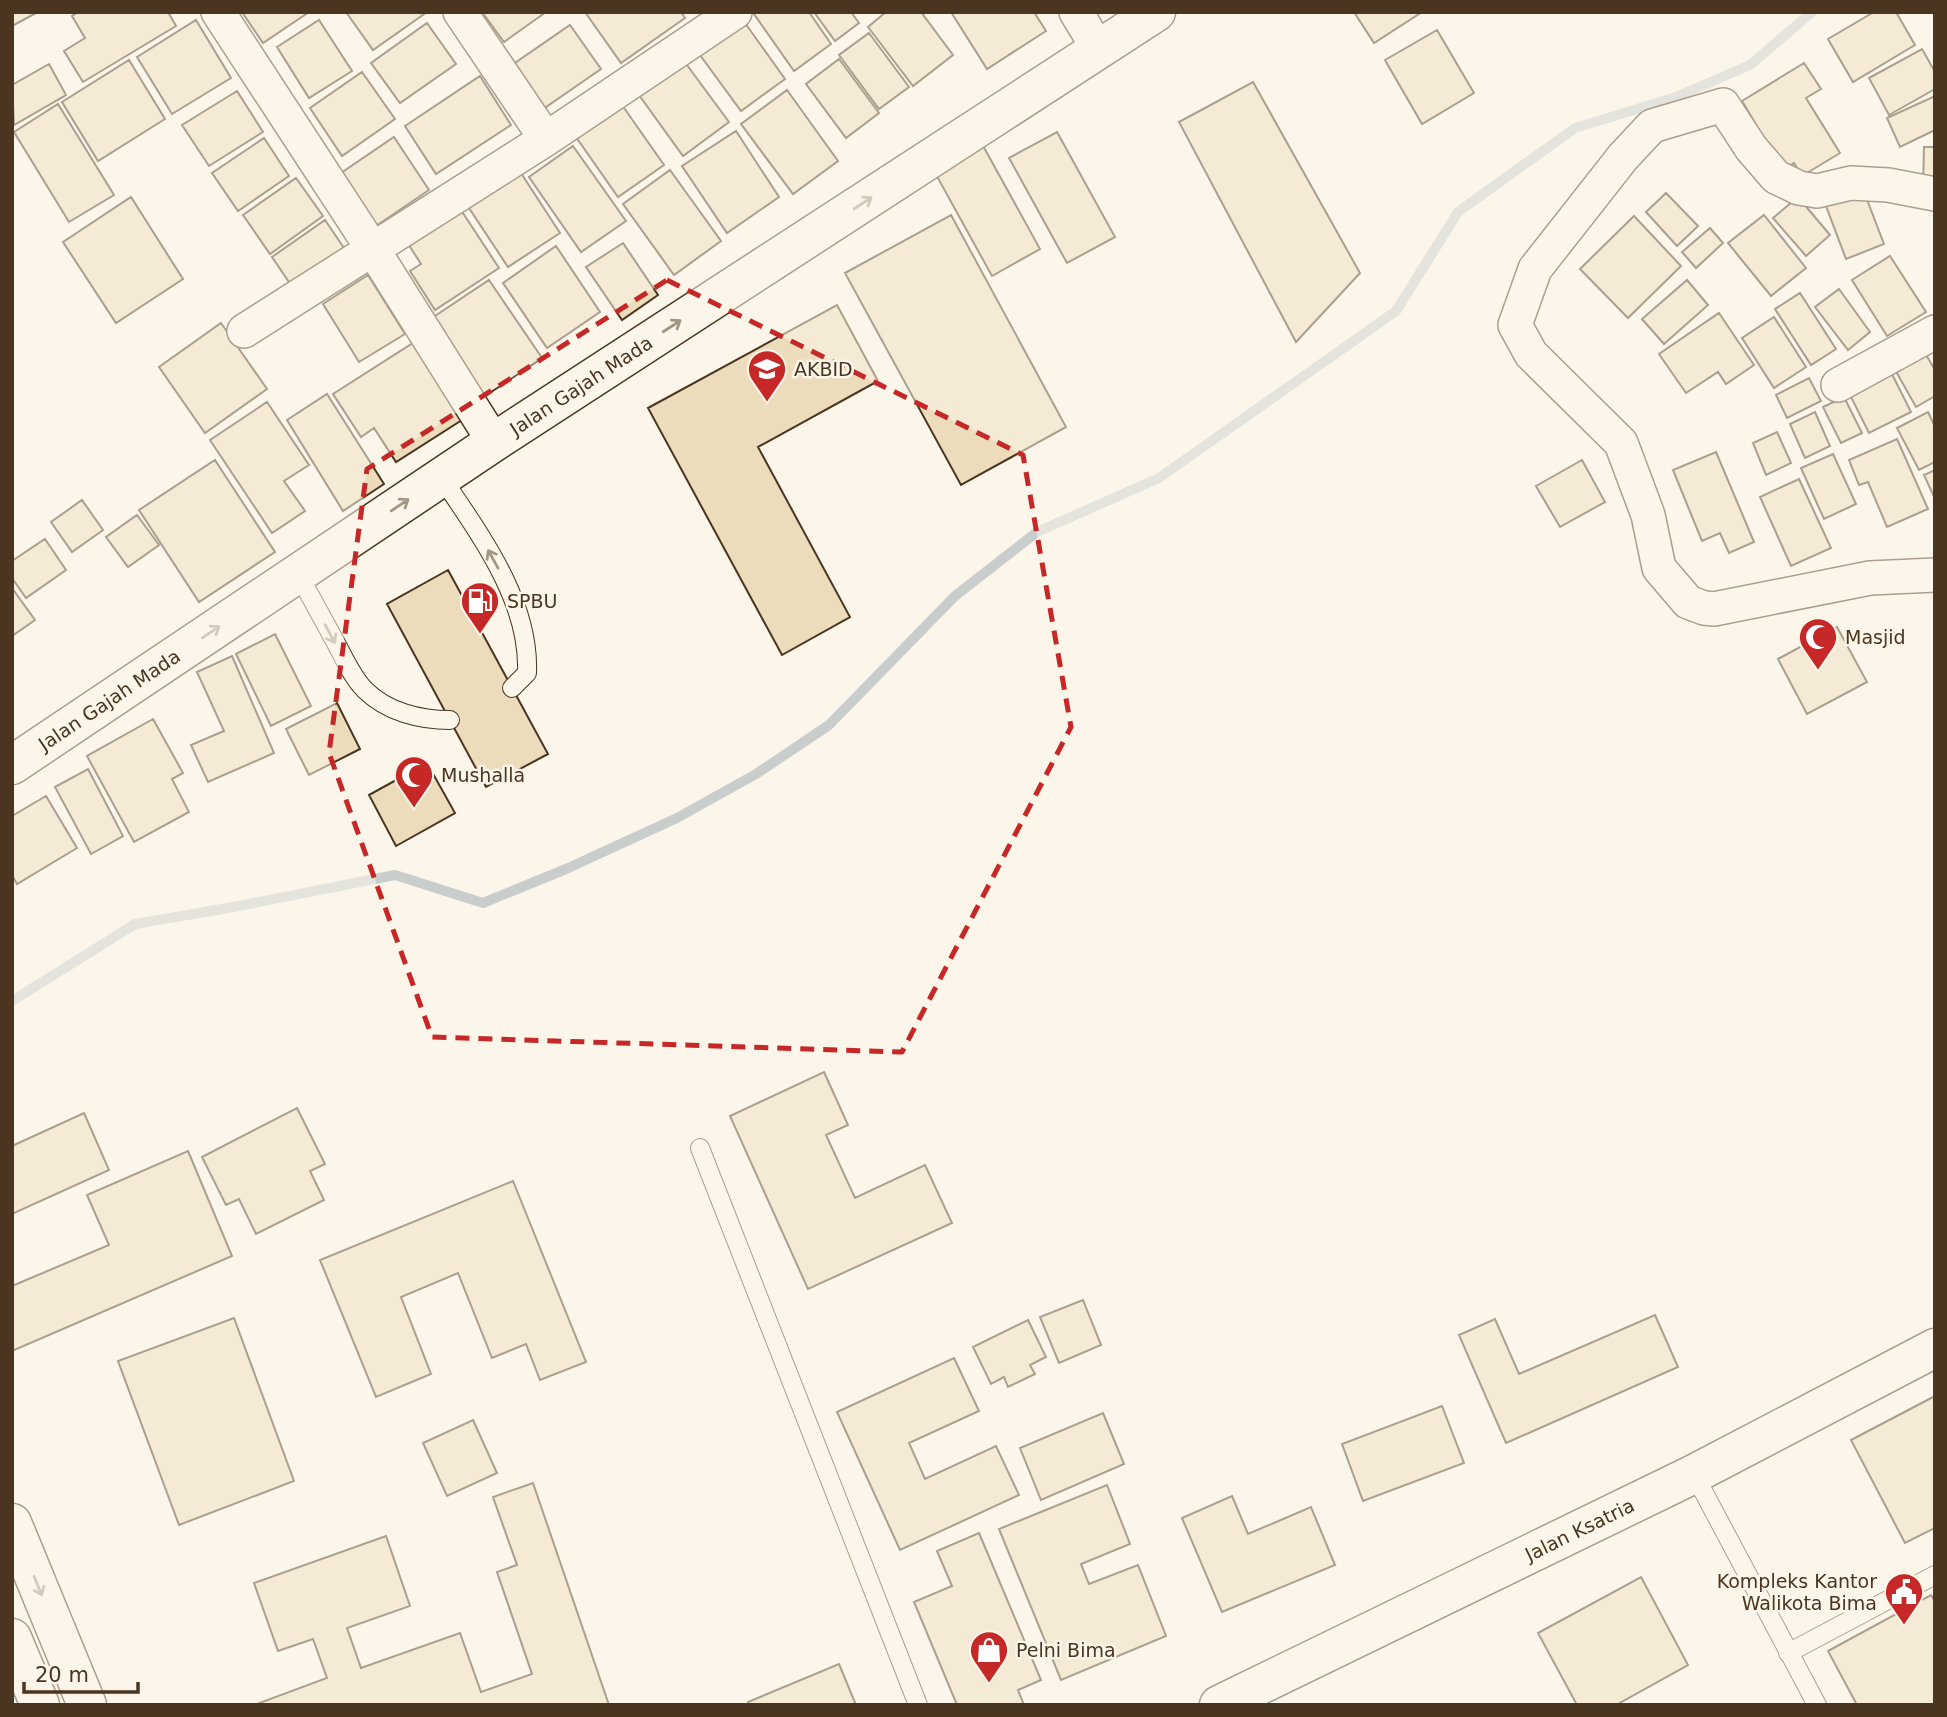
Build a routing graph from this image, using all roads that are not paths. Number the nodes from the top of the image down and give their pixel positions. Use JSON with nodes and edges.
{"nodes":[{"id":1,"x":218,"y":12,"type":"edge"},
{"id":2,"x":460,"y":12,"type":"edge"},
{"id":3,"x":1076,"y":12,"type":"edge"},
{"id":4,"x":1156,"y":12,"type":"edge"},
{"id":5,"x":713,"y":18,"type":"edge"},
{"id":6,"x":1099,"y":50,"type":"junction"},
{"id":7,"x":546,"y":139,"type":"junction"},
{"id":8,"x":1935,"y":194,"type":"edge"},
{"id":9,"x":372,"y":248,"type":"junction"},
{"id":10,"x":244,"y":331,"type":"dead end"},
{"id":11,"x":1935,"y":331,"type":"edge"},
{"id":12,"x":1838,"y":385,"type":"dead end"},
{"id":13,"x":494,"y":442,"type":"junction"},
{"id":14,"x":442,"y":478,"type":"junction"},
{"id":15,"x":298,"y":574,"type":"junction"},
{"id":16,"x":1935,"y":575,"type":"edge"},
{"id":17,"x":512,"y":688,"type":"dead end"},
{"id":18,"x":450,"y":720,"type":"dead end"},
{"id":19,"x":12,"y":765,"type":"edge"},
{"id":20,"x":700,"y":1148,"type":"dead end"},
{"id":21,"x":1935,"y":1348,"type":"edge"},
{"id":22,"x":1694,"y":1474,"type":"junction"},
{"id":23,"x":14,"y":1534,"type":"edge"},
{"id":24,"x":1935,"y":1575,"type":"edge"},
{"id":25,"x":12,"y":1638,"type":"edge"},
{"id":26,"x":1788,"y":1653,"type":"junction"},
{"id":27,"x":40,"y":1705,"type":"edge"},
{"id":28,"x":87,"y":1705,"type":"edge"},
{"id":29,"x":918,"y":1705,"type":"edge"},
{"id":30,"x":1219,"y":1705,"type":"edge"},
{"id":31,"x":1817,"y":1705,"type":"edge"}],
"edges":[{"from":1,"to":9,"type":"street"},
{"from":2,"to":7,"type":"street"},
{"from":3,"to":6,"type":"street"},
{"from":4,"to":6,"type":"main road","name":"Jalan Gajah Mada"},
{"from":5,"to":7,"type":"street"},
{"from":13,"to":6,"type":"main road","name":"Jalan Gajah Mada","one_way":true},
{"from":7,"to":9,"type":"street"},
{"from":8,"to":16,"type":"street"},
{"from":9,"to":10,"type":"street"},
{"from":9,"to":13,"type":"street"},
{"from":11,"to":12,"type":"street"},
{"from":13,"to":14,"type":"main road","name":"Jalan Gajah Mada"},
{"from":15,"to":14,"type":"main road","name":"Jalan Gajah Mada","one_way":true},
{"from":17,"to":14,"type":"lane","one_way":true},
{"from":15,"to":18,"type":"lane","one_way":true},
{"from":19,"to":15,"type":"main road","name":"Jalan Gajah Mada","one_way":true},
{"from":20,"to":29,"type":"lane"},
{"from":21,"to":22,"type":"main road","name":"Jalan Ksatria"},
{"from":22,"to":26,"type":"lane"},
{"from":22,"to":30,"type":"main road","name":"Jalan Ksatria"},
{"from":23,"to":28,"type":"main road","one_way":true},
{"from":24,"to":26,"type":"lane"},
{"from":25,"to":27,"type":"main road"},
{"from":26,"to":31,"type":"lane"}]}
